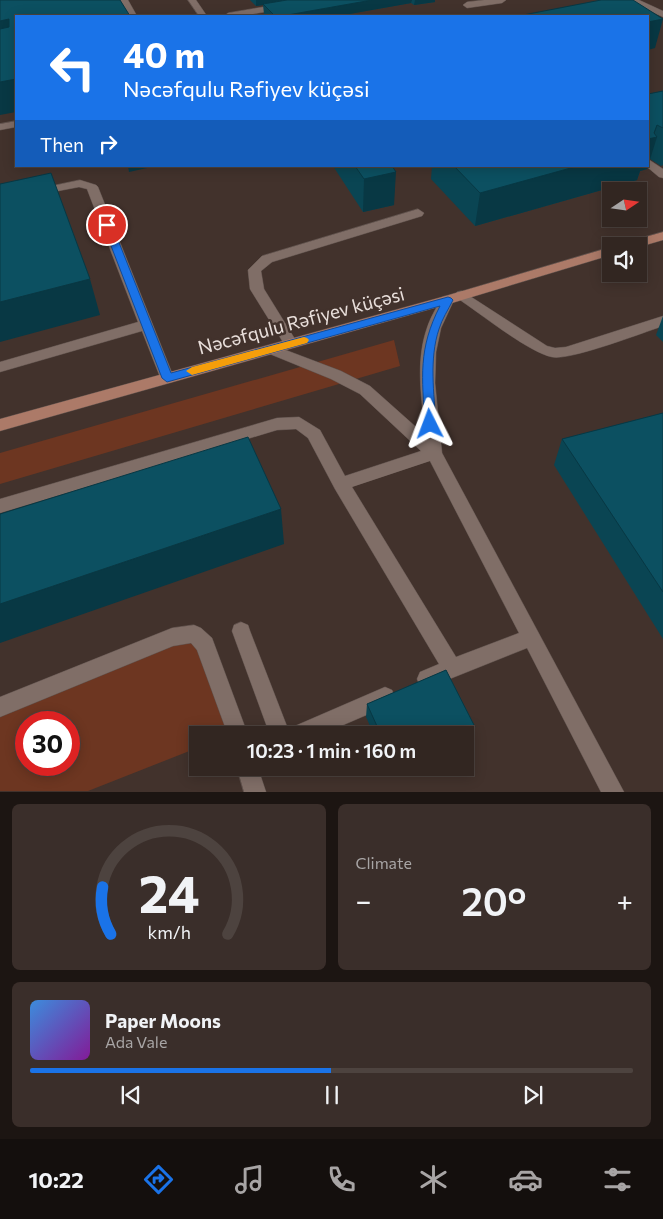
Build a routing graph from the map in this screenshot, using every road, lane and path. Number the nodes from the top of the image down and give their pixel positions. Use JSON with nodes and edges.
{"nodes":[{"id":1,"x":124,"y":0,"type":"edge"},
{"id":2,"x":192,"y":0,"type":"edge"},
{"id":3,"x":319,"y":0,"type":"edge"},
{"id":4,"x":502,"y":0,"type":"edge"},
{"id":5,"x":608,"y":1,"type":"edge"},
{"id":6,"x":467,"y":5,"type":"edge"},
{"id":7,"x":663,"y":14,"type":"edge"},
{"id":8,"x":133,"y":15,"type":"edge"},
{"id":9,"x":202,"y":15,"type":"edge"},
{"id":10,"x":234,"y":15,"type":"edge"},
{"id":11,"x":15,"y":124,"type":"edge"},
{"id":12,"x":0,"y":127,"type":"edge"},
{"id":13,"x":649,"y":163,"type":"edge"},
{"id":14,"x":663,"y":175,"type":"edge"},
{"id":15,"x":28,"y":194,"type":"edge"},
{"id":16,"x":418,"y":213,"type":"dead end"},
{"id":17,"x":663,"y":236,"type":"edge"},
{"id":18,"x":647,"y":241,"type":"edge"},
{"id":19,"x":602,"y":254,"type":"edge"},
{"id":20,"x":462,"y":296,"type":"junction"},
{"id":21,"x":448,"y":300,"type":"junction"},
{"id":22,"x":663,"y":321,"type":"edge"},
{"id":23,"x":146,"y":325,"type":"junction"},
{"id":24,"x":291,"y":344,"type":"junction"},
{"id":25,"x":270,"y":349,"type":"junction"},
{"id":26,"x":0,"y":367,"type":"edge"},
{"id":27,"x":167,"y":378,"type":"junction"},
{"id":28,"x":0,"y":425,"type":"edge"},
{"id":29,"x":434,"y":453,"type":"junction"},
{"id":30,"x":341,"y":484,"type":"junction"},
{"id":31,"x":0,"y":506,"type":"edge"},
{"id":32,"x":241,"y":631,"type":"dead end"},
{"id":33,"x":531,"y":637,"type":"junction"},
{"id":34,"x":452,"y":668,"type":"junction"},
{"id":35,"x":415,"y":684,"type":"edge"},
{"id":36,"x":397,"y":692,"type":"edge"},
{"id":37,"x":0,"y":707,"type":"edge"},
{"id":38,"x":235,"y":726,"type":"edge"},
{"id":39,"x":277,"y":726,"type":"edge"},
{"id":40,"x":317,"y":726,"type":"edge"},
{"id":41,"x":250,"y":776,"type":"edge"},
{"id":42,"x":255,"y":792,"type":"edge"},
{"id":43,"x":613,"y":792,"type":"edge"}],
"edges":[{"from":1,"to":8,"type":"street"},
{"from":2,"to":9,"type":"street"},
{"from":3,"to":10,"type":"street"},
{"from":4,"to":6,"type":"street"},
{"from":5,"to":7,"type":"street"},
{"from":11,"to":12,"type":"street"},
{"from":13,"to":14,"type":"street"},
{"from":15,"to":23,"type":"street"},
{"from":16,"to":24,"type":"street"},
{"from":17,"to":18,"type":"main road"},
{"from":19,"to":20,"type":"main road","name":"Nəcəfqulu Rəfiyev küçəsi"},
{"from":20,"to":21,"type":"main road","name":"Nəcəfqulu Rəfiyev küçəsi"},
{"from":20,"to":22,"type":"street"},
{"from":21,"to":24,"type":"main road","name":"Nəcəfqulu Rəfiyev küçəsi"},
{"from":21,"to":29,"type":"street"},
{"from":23,"to":26,"type":"street"},
{"from":23,"to":27,"type":"street"},
{"from":24,"to":25,"type":"main road","name":"Nəcəfqulu Rəfiyev küçəsi"},
{"from":25,"to":27,"type":"main road","name":"Nəcəfqulu Rəfiyev küçəsi"},
{"from":25,"to":29,"type":"street"},
{"from":27,"to":28,"type":"main road","name":"Nəcəfqulu Rəfiyev küçəsi"},
{"from":29,"to":30,"type":"street"},
{"from":29,"to":33,"type":"street"},
{"from":30,"to":31,"type":"street"},
{"from":30,"to":34,"type":"street"},
{"from":32,"to":39,"type":"street"},
{"from":33,"to":34,"type":"street"},
{"from":33,"to":43,"type":"street"},
{"from":34,"to":35,"type":"street"},
{"from":36,"to":40,"type":"street"},
{"from":37,"to":38,"type":"street"},
{"from":41,"to":42,"type":"street"}]}
